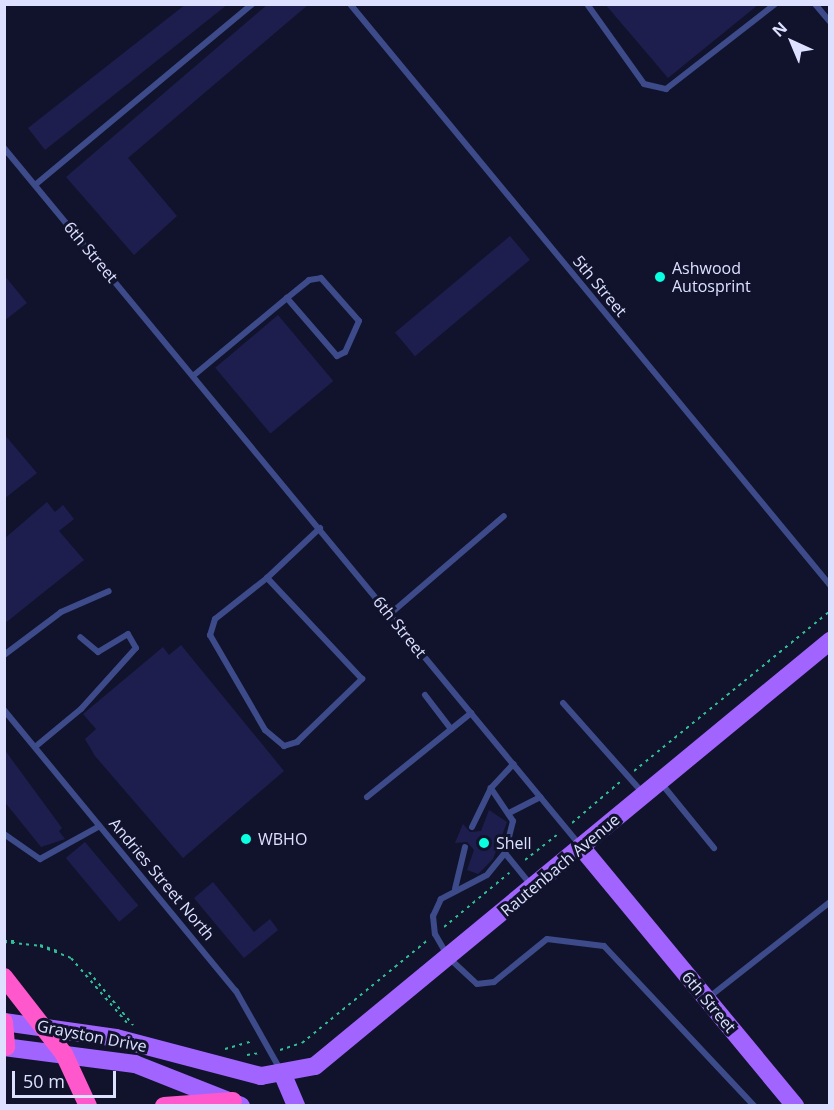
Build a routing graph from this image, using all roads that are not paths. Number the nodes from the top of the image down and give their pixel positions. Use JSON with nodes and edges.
{"nodes":[{"id":1,"x":252,"y":4,"type":"edge"},
{"id":2,"x":350,"y":4,"type":"edge"},
{"id":3,"x":587,"y":4,"type":"edge"},
{"id":4,"x":775,"y":4,"type":"edge"},
{"id":5,"x":815,"y":4,"type":"edge"},
{"id":6,"x":830,"y":22,"type":"edge"},
{"id":7,"x":4,"y":148,"type":"edge"},
{"id":8,"x":35,"y":185,"type":"junction"},
{"id":9,"x":287,"y":298,"type":"junction"},
{"id":10,"x":193,"y":376,"type":"junction"},
{"id":11,"x":504,"y":516,"type":"dead end"},
{"id":12,"x":320,"y":528,"type":"junction"},
{"id":13,"x":267,"y":578,"type":"junction"},
{"id":14,"x":830,"y":585,"type":"edge"},
{"id":15,"x":109,"y":591,"type":"dead end"},
{"id":16,"x":390,"y":614,"type":"junction"},
{"id":17,"x":80,"y":637,"type":"dead end"},
{"id":18,"x":830,"y":641,"type":"edge"},
{"id":19,"x":4,"y":655,"type":"edge"},
{"id":20,"x":425,"y":695,"type":"dead end"},
{"id":21,"x":563,"y":703,"type":"dead end"},
{"id":22,"x":4,"y":710,"type":"edge"},
{"id":23,"x":471,"y":714,"type":"junction"},
{"id":24,"x":451,"y":729,"type":"junction"},
{"id":25,"x":35,"y":747,"type":"junction"},
{"id":26,"x":513,"y":764,"type":"junction"},
{"id":27,"x":659,"y":781,"type":"junction"},
{"id":28,"x":491,"y":788,"type":"junction"},
{"id":29,"x":643,"y":793,"type":"junction"},
{"id":30,"x":367,"y":797,"type":"dead end"},
{"id":31,"x":540,"y":797,"type":"junction"},
{"id":32,"x":511,"y":812,"type":"junction"},
{"id":33,"x":100,"y":826,"type":"junction"},
{"id":34,"x":472,"y":827,"type":"dead end"},
{"id":35,"x":4,"y":834,"type":"edge"},
{"id":36,"x":465,"y":847,"type":"dead end"},
{"id":37,"x":581,"y":847,"type":"junction"},
{"id":38,"x":714,"y":848,"type":"dead end"},
{"id":39,"x":505,"y":853,"type":"junction"},
{"id":40,"x":533,"y":888,"type":"junction"},
{"id":41,"x":455,"y":889,"type":"junction"},
{"id":42,"x":830,"y":902,"type":"edge"},
{"id":43,"x":449,"y":958,"type":"junction"},
{"id":44,"x":4,"y":977,"type":"edge"},
{"id":45,"x":707,"y":999,"type":"junction"},
{"id":46,"x":4,"y":1022,"type":"edge"},
{"id":47,"x":43,"y":1025,"type":"junction"},
{"id":48,"x":5,"y":1047,"type":"edge"},
{"id":49,"x":64,"y":1054,"type":"junction"},
{"id":50,"x":283,"y":1075,"type":"junction"},
{"id":51,"x":237,"y":1103,"type":"edge"},
{"id":52,"x":88,"y":1106,"type":"edge"},
{"id":53,"x":164,"y":1106,"type":"edge"},
{"id":54,"x":296,"y":1106,"type":"edge"},
{"id":55,"x":754,"y":1106,"type":"edge"},
{"id":56,"x":795,"y":1106,"type":"edge"}],
"edges":[{"from":1,"to":8,"type":"lane"},
{"from":2,"to":14,"type":"lane","name":"5th Street"},
{"from":3,"to":4,"type":"lane"},
{"from":5,"to":6,"type":"lane"},
{"from":7,"to":8,"type":"lane","name":"6th Street"},
{"from":8,"to":10,"type":"lane","name":"6th Street"},
{"from":9,"to":9,"type":"lane"},
{"from":9,"to":10,"type":"lane"},
{"from":10,"to":12,"type":"lane","name":"6th Street"},
{"from":11,"to":16,"type":"lane"},
{"from":12,"to":13,"type":"lane"},
{"from":12,"to":16,"type":"lane","name":"6th Street"},
{"from":13,"to":13,"type":"lane"},
{"from":15,"to":19,"type":"lane"},
{"from":16,"to":23,"type":"lane","name":"6th Street"},
{"from":17,"to":25,"type":"lane"},
{"from":18,"to":27,"type":"main road","name":"Rautenbach Avenue"},
{"from":20,"to":24,"type":"lane"},
{"from":21,"to":29,"type":"lane"},
{"from":22,"to":25,"type":"lane","name":"Andries Street North"},
{"from":23,"to":24,"type":"lane"},
{"from":23,"to":26,"type":"lane","name":"6th Street"},
{"from":24,"to":30,"type":"lane"},
{"from":25,"to":33,"type":"lane","name":"Andries Street North"},
{"from":26,"to":28,"type":"lane"},
{"from":26,"to":31,"type":"lane","name":"6th Street"},
{"from":27,"to":29,"type":"main road","name":"Rautenbach Avenue"},
{"from":27,"to":38,"type":"lane"},
{"from":28,"to":32,"type":"lane"},
{"from":28,"to":34,"type":"lane"},
{"from":29,"to":37,"type":"main road","name":"Rautenbach Avenue"},
{"from":31,"to":32,"type":"lane"},
{"from":31,"to":37,"type":"lane","name":"6th Street"},
{"from":32,"to":39,"type":"lane"},
{"from":33,"to":35,"type":"lane"},
{"from":33,"to":50,"type":"lane","name":"Andries Street North"},
{"from":36,"to":41,"type":"lane"},
{"from":37,"to":40,"type":"main road","name":"Rautenbach Avenue"},
{"from":37,"to":45,"type":"main road","name":"6th Street"},
{"from":39,"to":40,"type":"lane"},
{"from":39,"to":41,"type":"lane"},
{"from":40,"to":43,"type":"main road","name":"Rautenbach Avenue"},
{"from":41,"to":43,"type":"lane"},
{"from":42,"to":45,"type":"lane"},
{"from":43,"to":50,"type":"main road","name":"Rautenbach Avenue"},
{"from":43,"to":55,"type":"lane"},
{"from":44,"to":47,"type":"highway"},
{"from":45,"to":56,"type":"main road","name":"6th Street"},
{"from":46,"to":47,"type":"main road","name":"Grayston Drive"},
{"from":46,"to":48,"type":"highway"},
{"from":47,"to":49,"type":"highway"},
{"from":47,"to":50,"type":"main road","name":"Grayston Drive"},
{"from":48,"to":49,"type":"main road","name":"Grayston Drive"},
{"from":49,"to":51,"type":"main road","name":"Grayston Drive"},
{"from":49,"to":52,"type":"highway"},
{"from":50,"to":54,"type":"main road"},
{"from":51,"to":53,"type":"highway"}]}
